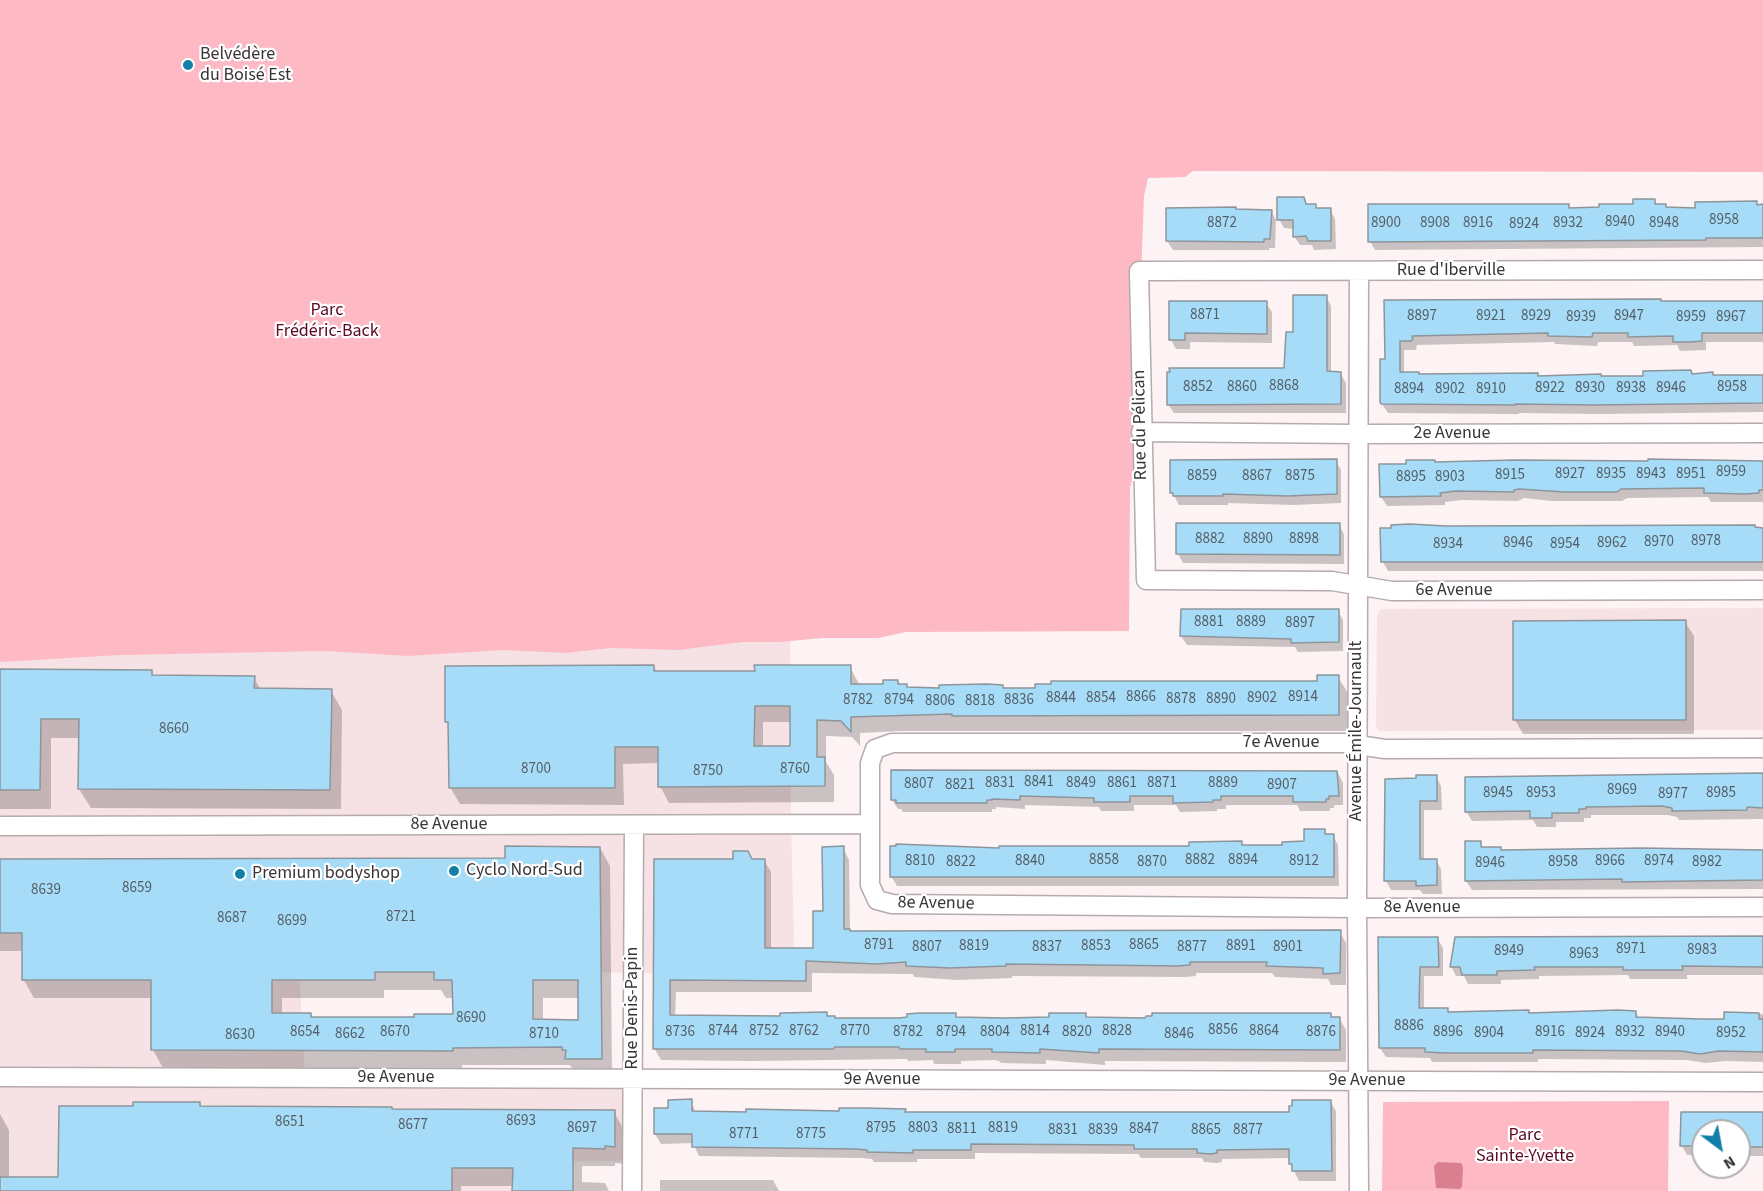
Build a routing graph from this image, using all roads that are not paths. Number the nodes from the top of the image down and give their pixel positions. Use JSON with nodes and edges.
{"nodes":[{"id":1,"x":1763,"y":270,"type":"edge"},
{"id":2,"x":1138,"y":271,"type":"joint"},
{"id":3,"x":1359,"y":271,"type":"junction"},
{"id":4,"x":1141,"y":432,"type":"junction"},
{"id":5,"x":1763,"y":432,"type":"edge"},
{"id":6,"x":1358,"y":434,"type":"junction"},
{"id":7,"x":1146,"y":580,"type":"joint"},
{"id":8,"x":1358,"y":586,"type":"junction"},
{"id":9,"x":1763,"y":590,"type":"edge"},
{"id":10,"x":1357,"y":745,"type":"junction"},
{"id":11,"x":1763,"y":748,"type":"edge"},
{"id":12,"x":870,"y":824,"type":"junction"},
{"id":13,"x":634,"y":825,"type":"junction"},
{"id":14,"x":0,"y":826,"type":"edge"},
{"id":15,"x":1763,"y":907,"type":"edge"},
{"id":16,"x":1357,"y":908,"type":"junction"},
{"id":17,"x":0,"y":1077,"type":"edge"},
{"id":18,"x":633,"y":1078,"type":"junction"},
{"id":19,"x":1359,"y":1081,"type":"junction"},
{"id":20,"x":1763,"y":1082,"type":"edge"},
{"id":21,"x":632,"y":1191,"type":"edge"},
{"id":22,"x":1359,"y":1191,"type":"edge"}],
"edges":[{"from":1,"to":3,"type":"street","name":"Rue d'Iberville"},
{"from":2,"to":3,"type":"street","name":"Rue d'Iberville"},
{"from":2,"to":4,"type":"street","name":"Rue du Pélican"},
{"from":3,"to":6,"type":"street","name":"Avenue Émile-Journault"},
{"from":4,"to":6,"type":"street","name":"2e Avenue"},
{"from":4,"to":7,"type":"street","name":"Rue du Pélican"},
{"from":5,"to":6,"type":"street","name":"2e Avenue"},
{"from":6,"to":8,"type":"street","name":"Avenue Émile-Journault"},
{"from":7,"to":8,"type":"street","name":"6e Avenue"},
{"from":8,"to":9,"type":"street","name":"6e Avenue"},
{"from":8,"to":10,"type":"street","name":"Avenue Émile-Journault"},
{"from":10,"to":11,"type":"street","name":"7e Avenue"},
{"from":10,"to":12,"type":"street","name":"7e Avenue"},
{"from":10,"to":16,"type":"street","name":"Avenue Émile-Journault"},
{"from":12,"to":13,"type":"street","name":"8e Avenue"},
{"from":12,"to":16,"type":"street","name":"8e Avenue"},
{"from":13,"to":14,"type":"street","name":"8e Avenue"},
{"from":13,"to":18,"type":"street","name":"Rue Denis-Papin"},
{"from":15,"to":16,"type":"street","name":"8e Avenue"},
{"from":16,"to":19,"type":"street","name":"Avenue Émile-Journault"},
{"from":17,"to":18,"type":"street","name":"9e Avenue"},
{"from":18,"to":19,"type":"street","name":"9e Avenue"},
{"from":18,"to":21,"type":"street","name":"Rue Denis-Papin"},
{"from":19,"to":20,"type":"street","name":"9e Avenue"},
{"from":19,"to":22,"type":"street","name":"Avenue Émile-Journault"}]}
